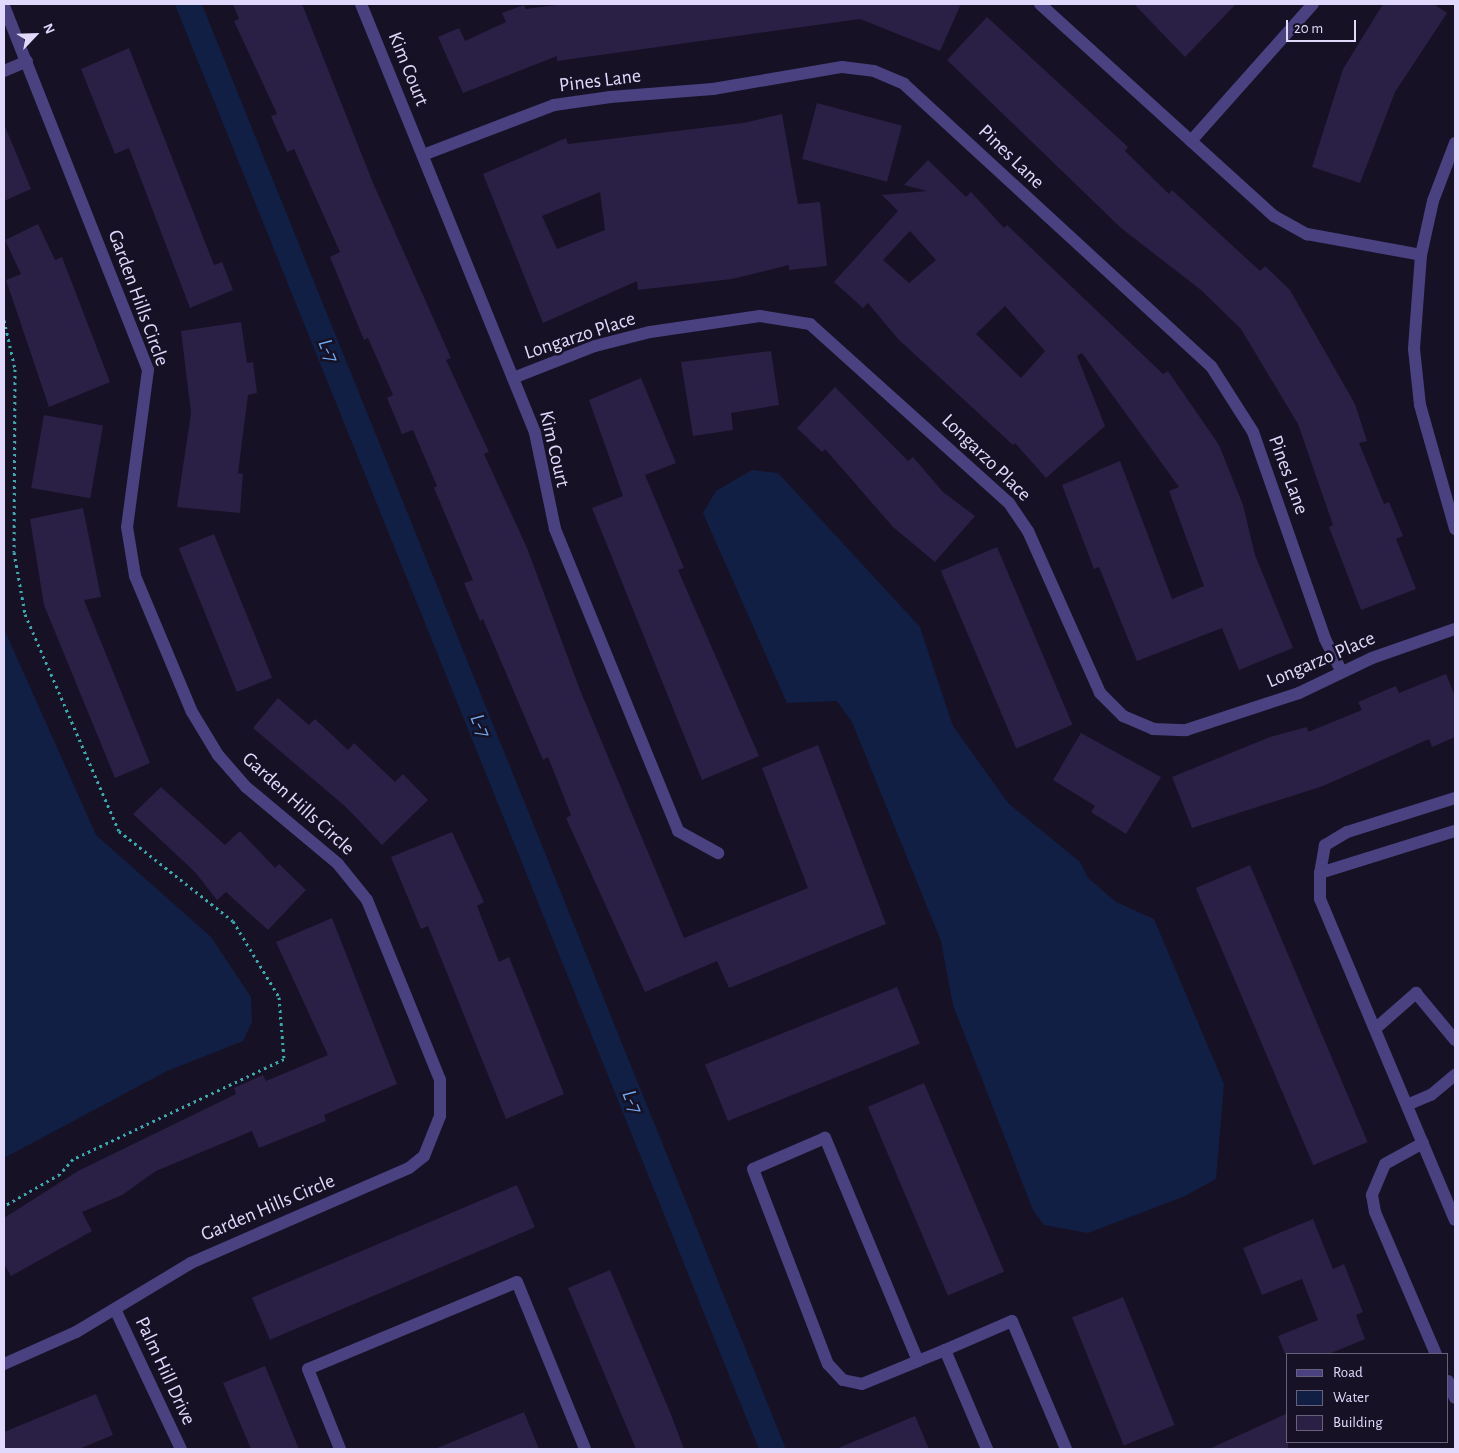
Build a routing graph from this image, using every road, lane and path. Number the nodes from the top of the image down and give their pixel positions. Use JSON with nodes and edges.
{"nodes":[{"id":1,"x":364,"y":4,"type":"edge"},
{"id":2,"x":1040,"y":4,"type":"edge"},
{"id":3,"x":1313,"y":4,"type":"edge"},
{"id":4,"x":4,"y":6,"type":"edge"},
{"id":5,"x":27,"y":62,"type":"junction"},
{"id":6,"x":4,"y":71,"type":"edge"},
{"id":7,"x":1191,"y":141,"type":"junction"},
{"id":8,"x":1455,"y":143,"type":"edge"},
{"id":9,"x":423,"y":155,"type":"junction"},
{"id":10,"x":1420,"y":255,"type":"junction"},
{"id":11,"x":4,"y":320,"type":"edge"},
{"id":12,"x":513,"y":378,"type":"junction"},
{"id":13,"x":1450,"y":496,"type":"edge"},
{"id":14,"x":1455,"y":529,"type":"edge"},
{"id":15,"x":1455,"y":629,"type":"edge"},
{"id":16,"x":1342,"y":672,"type":"junction"},
{"id":17,"x":1455,"y":798,"type":"edge"},
{"id":18,"x":1455,"y":831,"type":"edge"},
{"id":19,"x":718,"y":853,"type":"dead end"},
{"id":20,"x":1320,"y":873,"type":"junction"},
{"id":21,"x":1375,"y":1029,"type":"junction"},
{"id":22,"x":1455,"y":1040,"type":"edge"},
{"id":23,"x":1455,"y":1075,"type":"edge"},
{"id":24,"x":1407,"y":1105,"type":"junction"},
{"id":25,"x":1423,"y":1143,"type":"junction"},
{"id":26,"x":4,"y":1206,"type":"edge"},
{"id":27,"x":1455,"y":1220,"type":"edge"},
{"id":28,"x":115,"y":1309,"type":"junction"},
{"id":29,"x":945,"y":1350,"type":"junction"},
{"id":30,"x":1436,"y":1353,"type":"edge"},
{"id":31,"x":918,"y":1361,"type":"junction"},
{"id":32,"x":4,"y":1364,"type":"edge"},
{"id":33,"x":1449,"y":1383,"type":"edge"},
{"id":34,"x":1455,"y":1398,"type":"edge"},
{"id":35,"x":181,"y":1449,"type":"edge"},
{"id":36,"x":340,"y":1449,"type":"edge"},
{"id":37,"x":585,"y":1449,"type":"edge"},
{"id":38,"x":986,"y":1449,"type":"edge"},
{"id":39,"x":1066,"y":1449,"type":"edge"}],
"edges":[{"from":1,"to":9,"type":"street","name":"Kim Court"},
{"from":2,"to":7,"type":"street"},
{"from":3,"to":7,"type":"street"},
{"from":4,"to":5,"type":"street","name":"Garden Hills Circle"},
{"from":5,"to":6,"type":"street"},
{"from":5,"to":28,"type":"street","name":"Garden Hills Circle"},
{"from":7,"to":10,"type":"street"},
{"from":8,"to":10,"type":"street"},
{"from":9,"to":12,"type":"street","name":"Kim Court"},
{"from":9,"to":16,"type":"street","name":"Pines Lane"},
{"from":10,"to":13,"type":"street"},
{"from":11,"to":26,"type":"path"},
{"from":12,"to":16,"type":"street","name":"Longarzo Place"},
{"from":12,"to":19,"type":"street","name":"Kim Court"},
{"from":13,"to":14,"type":"street"},
{"from":15,"to":16,"type":"street","name":"Longarzo Place"},
{"from":17,"to":20,"type":"street"},
{"from":18,"to":20,"type":"street"},
{"from":20,"to":21,"type":"street"},
{"from":21,"to":22,"type":"street"},
{"from":21,"to":24,"type":"street"},
{"from":23,"to":24,"type":"street"},
{"from":24,"to":25,"type":"street"},
{"from":25,"to":27,"type":"street"},
{"from":25,"to":30,"type":"street"},
{"from":28,"to":32,"type":"street","name":"Garden Hills Circle"},
{"from":28,"to":35,"type":"street","name":"Palm Hill Drive"},
{"from":29,"to":31,"type":"street"},
{"from":29,"to":38,"type":"street"},
{"from":29,"to":39,"type":"street"},
{"from":31,"to":31,"type":"street"},
{"from":33,"to":34,"type":"street"},
{"from":36,"to":37,"type":"street"}]}
